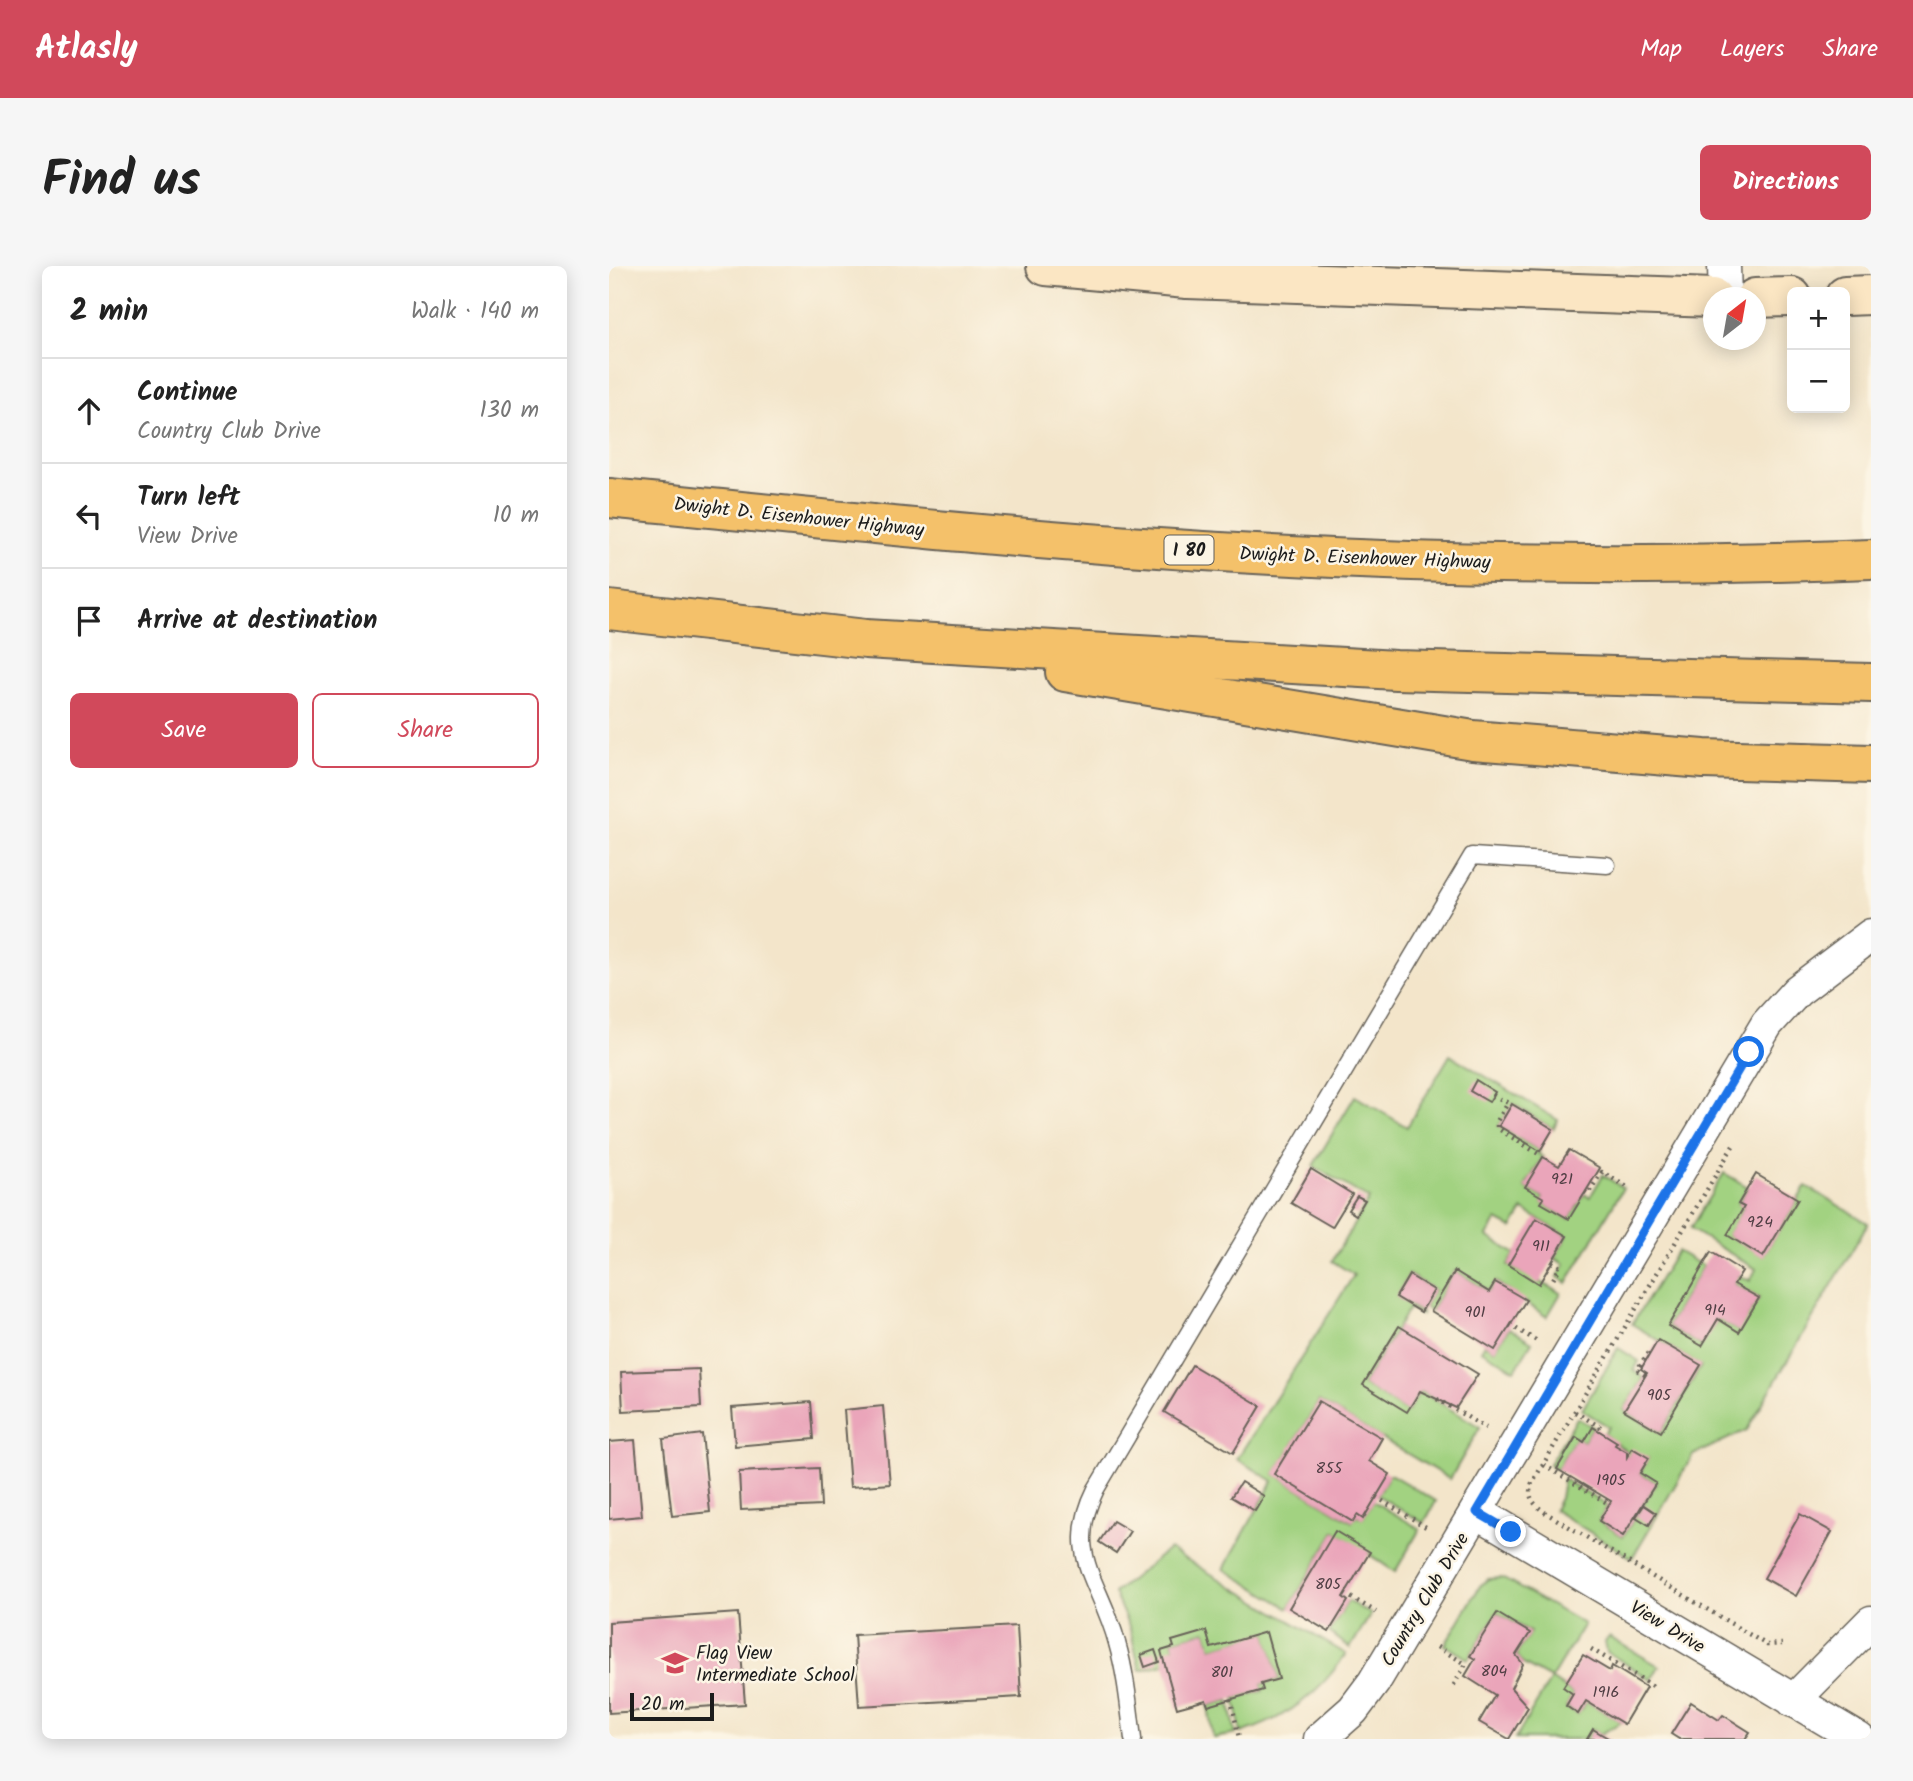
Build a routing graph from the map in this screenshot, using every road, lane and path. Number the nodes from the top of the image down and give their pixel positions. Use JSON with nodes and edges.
{"nodes":[{"id":1,"x":1046,"y":266,"type":"edge"},
{"id":2,"x":1724,"y":266,"type":"edge"},
{"id":3,"x":1725,"y":287,"type":"edge"},
{"id":4,"x":1871,"y":295,"type":"edge"},
{"id":5,"x":1850,"y":296,"type":"edge"},
{"id":6,"x":1787,"y":297,"type":"edge"},
{"id":7,"x":1703,"y":298,"type":"edge"},
{"id":8,"x":1766,"y":298,"type":"edge"},
{"id":9,"x":609,"y":498,"type":"edge"},
{"id":10,"x":1871,"y":552,"type":"edge"},
{"id":11,"x":1871,"y":559,"type":"edge"},
{"id":12,"x":1771,"y":563,"type":"junction"},
{"id":13,"x":609,"y":610,"type":"edge"},
{"id":14,"x":866,"y":639,"type":"junction"},
{"id":15,"x":1871,"y":683,"type":"edge"},
{"id":16,"x":1871,"y":764,"type":"edge"},
{"id":17,"x":1607,"y":865,"type":"dead end"},
{"id":18,"x":1871,"y":935,"type":"edge"},
{"id":19,"x":1493,"y":1095,"type":"dead end"},
{"id":20,"x":1733,"y":1146,"type":"dead end"},
{"id":21,"x":1542,"y":1156,"type":"dead end"},
{"id":22,"x":1627,"y":1187,"type":"dead end"},
{"id":23,"x":1585,"y":1192,"type":"dead end"},
{"id":24,"x":1552,"y":1262,"type":"dead end"},
{"id":25,"x":1552,"y":1281,"type":"dead end"},
{"id":26,"x":1510,"y":1325,"type":"dead end"},
{"id":27,"x":1537,"y":1341,"type":"dead end"},
{"id":28,"x":1649,"y":1351,"type":"dead end"},
{"id":29,"x":1646,"y":1375,"type":"dead end"},
{"id":30,"x":1437,"y":1399,"type":"dead end"},
{"id":31,"x":1575,"y":1412,"type":"junction"},
{"id":32,"x":1486,"y":1428,"type":"dead end"},
{"id":33,"x":1600,"y":1432,"type":"dead end"},
{"id":34,"x":1543,"y":1465,"type":"junction"},
{"id":35,"x":1376,"y":1497,"type":"dead end"},
{"id":36,"x":1609,"y":1504,"type":"dead end"},
{"id":37,"x":1477,"y":1512,"type":"junction"},
{"id":38,"x":1426,"y":1527,"type":"dead end"},
{"id":39,"x":1345,"y":1594,"type":"dead end"},
{"id":40,"x":1376,"y":1612,"type":"dead end"},
{"id":41,"x":1871,"y":1622,"type":"edge"},
{"id":42,"x":1781,"y":1644,"type":"dead end"},
{"id":43,"x":1437,"y":1647,"type":"dead end"},
{"id":44,"x":1591,"y":1649,"type":"dead end"},
{"id":45,"x":1653,"y":1686,"type":"dead end"},
{"id":46,"x":1452,"y":1688,"type":"dead end"},
{"id":47,"x":1231,"y":1699,"type":"dead end"},
{"id":48,"x":1793,"y":1701,"type":"junction"},
{"id":49,"x":1239,"y":1738,"type":"edge"},
{"id":50,"x":1133,"y":1739,"type":"edge"},
{"id":51,"x":1319,"y":1739,"type":"edge"},
{"id":52,"x":1859,"y":1739,"type":"edge"}],
"edges":[{"from":1,"to":7,"type":"street"},
{"from":2,"to":3,"type":"street"},
{"from":4,"to":5,"type":"street"},
{"from":6,"to":8,"type":"street"},
{"from":9,"to":12,"type":"highway","name":"Dwight D. Eisenhower Highway","number":"I 80"},
{"from":10,"to":12,"type":"highway"},
{"from":11,"to":12,"type":"highway","name":"Dwight D. Eisenhower Highway","number":"I 80"},
{"from":13,"to":14,"type":"highway"},
{"from":14,"to":15,"type":"highway"},
{"from":14,"to":16,"type":"highway"},
{"from":17,"to":50,"type":"lane"},
{"from":18,"to":37,"type":"street","name":"Country Club Drive"},
{"from":19,"to":21,"type":"path"},
{"from":20,"to":31,"type":"path"},
{"from":22,"to":23,"type":"path"},
{"from":24,"to":25,"type":"path"},
{"from":26,"to":27,"type":"path"},
{"from":28,"to":29,"type":"path"},
{"from":30,"to":32,"type":"path"},
{"from":31,"to":33,"type":"path"},
{"from":31,"to":34,"type":"path"},
{"from":34,"to":36,"type":"path"},
{"from":34,"to":42,"type":"path"},
{"from":35,"to":38,"type":"path"},
{"from":37,"to":48,"type":"street","name":"View Drive"},
{"from":37,"to":51,"type":"street","name":"Country Club Drive"},
{"from":39,"to":40,"type":"path"},
{"from":41,"to":48,"type":"street"},
{"from":43,"to":46,"type":"path"},
{"from":44,"to":45,"type":"path"},
{"from":47,"to":49,"type":"path"},
{"from":48,"to":52,"type":"street","name":"View Drive"}]}
